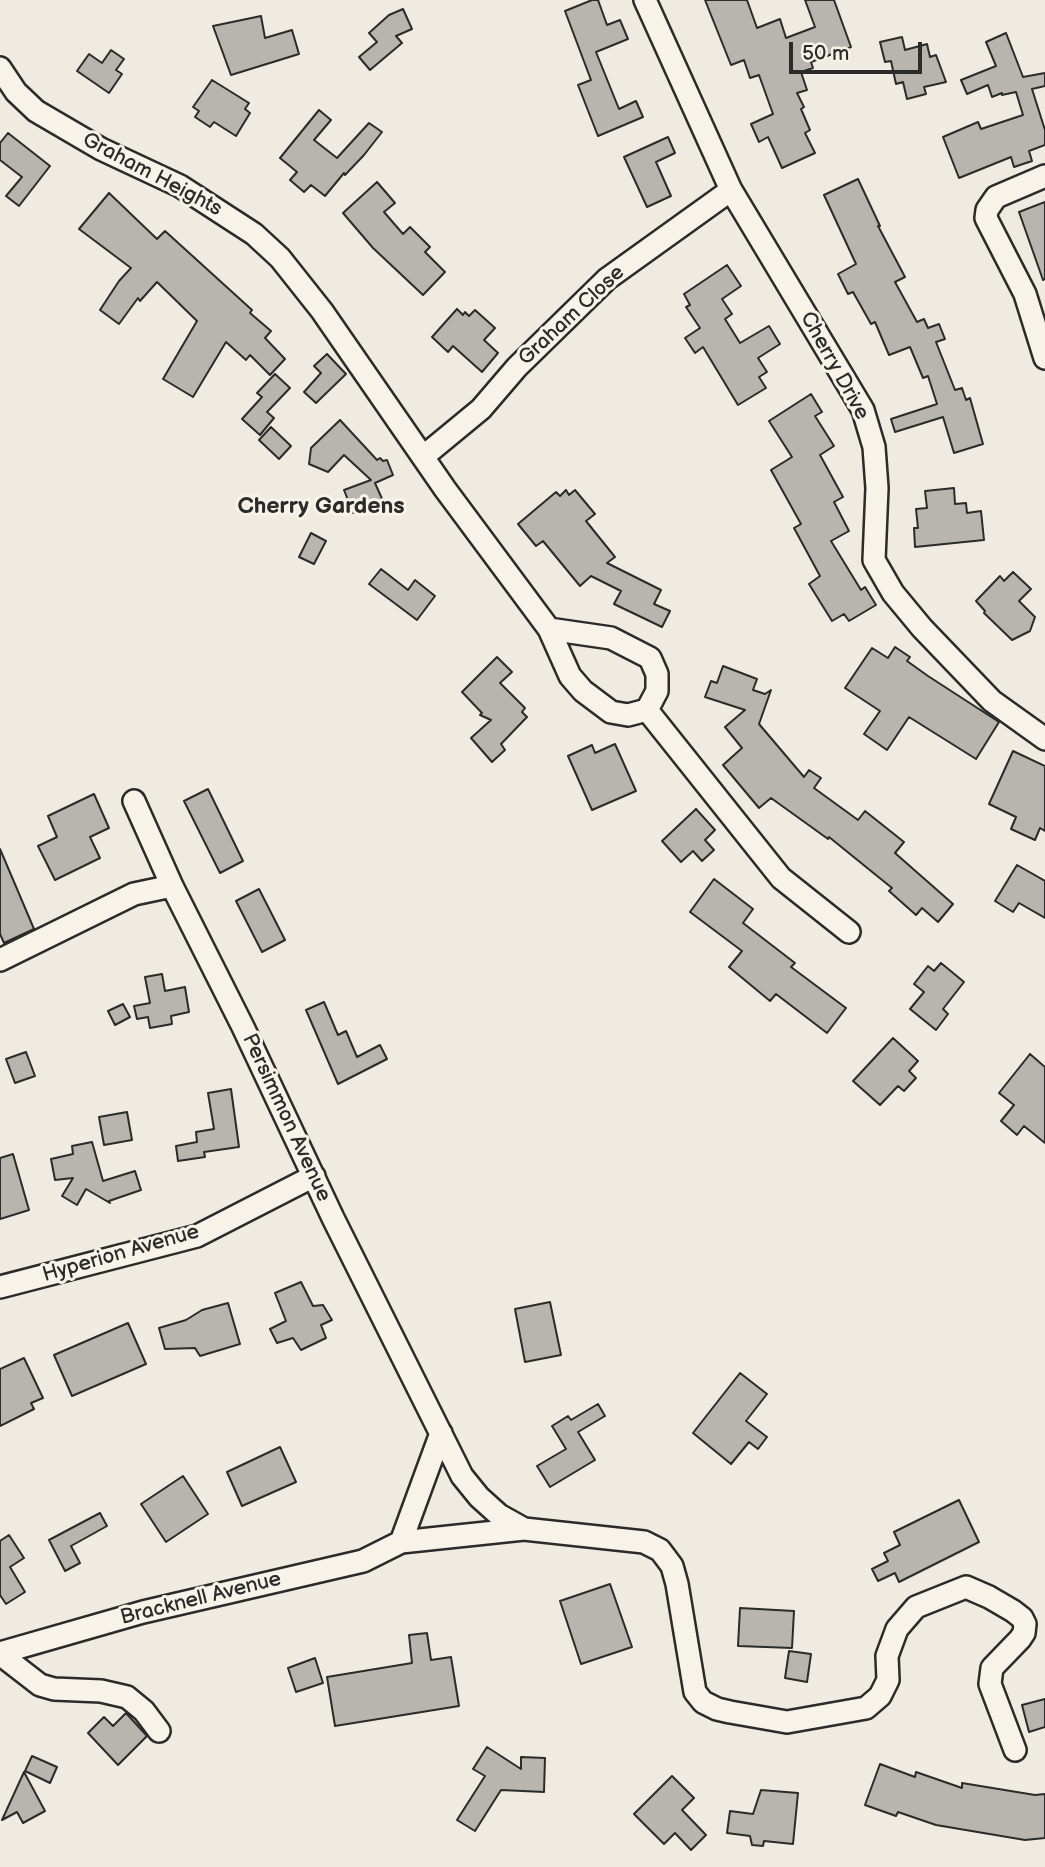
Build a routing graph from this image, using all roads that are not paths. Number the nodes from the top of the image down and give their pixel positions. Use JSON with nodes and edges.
{"nodes":[{"id":1,"x":645,"y":0,"type":"edge"},
{"id":2,"x":0,"y":68,"type":"edge"},
{"id":3,"x":1045,"y":176,"type":"edge"},
{"id":4,"x":731,"y":190,"type":"junction"},
{"id":5,"x":1045,"y":358,"type":"edge"},
{"id":6,"x":424,"y":456,"type":"junction"},
{"id":7,"x":549,"y":629,"type":"junction"},
{"id":8,"x":647,"y":710,"type":"junction"},
{"id":9,"x":1045,"y":740,"type":"edge"},
{"id":10,"x":134,"y":801,"type":"dead end"},
{"id":11,"x":172,"y":886,"type":"junction"},
{"id":12,"x":849,"y":932,"type":"dead end"},
{"id":13,"x":0,"y":960,"type":"edge"},
{"id":14,"x":314,"y":1176,"type":"junction"},
{"id":15,"x":0,"y":1287,"type":"edge"},
{"id":16,"x":442,"y":1433,"type":"junction"},
{"id":17,"x":524,"y":1529,"type":"junction"},
{"id":18,"x":401,"y":1542,"type":"junction"},
{"id":19,"x":0,"y":1653,"type":"edge"},
{"id":20,"x":159,"y":1731,"type":"dead end"},
{"id":21,"x":1015,"y":1750,"type":"dead end"}],
"edges":[{"from":1,"to":4,"type":"street","name":"Cherry Drive"},
{"from":2,"to":6,"type":"street","name":"Graham Heights"},
{"from":3,"to":5,"type":"street"},
{"from":4,"to":6,"type":"street","name":"Graham Close"},
{"from":4,"to":9,"type":"street","name":"Cherry Drive"},
{"from":6,"to":7,"type":"street","name":"Graham Heights"},
{"from":7,"to":8,"type":"street","name":"Graham Heights"},
{"from":7,"to":8,"type":"street"},
{"from":8,"to":12,"type":"street"},
{"from":10,"to":11,"type":"street","name":"Persimmon Avenue"},
{"from":11,"to":13,"type":"street"},
{"from":11,"to":14,"type":"street","name":"Persimmon Avenue"},
{"from":14,"to":15,"type":"street","name":"Hyperion Avenue"},
{"from":14,"to":16,"type":"street","name":"Persimmon Avenue"},
{"from":16,"to":17,"type":"street","name":"Persimmon Avenue"},
{"from":16,"to":18,"type":"street"},
{"from":17,"to":18,"type":"street","name":"Bracknell Avenue"},
{"from":17,"to":21,"type":"street"},
{"from":18,"to":19,"type":"street","name":"Bracknell Avenue"},
{"from":19,"to":20,"type":"street"}]}
